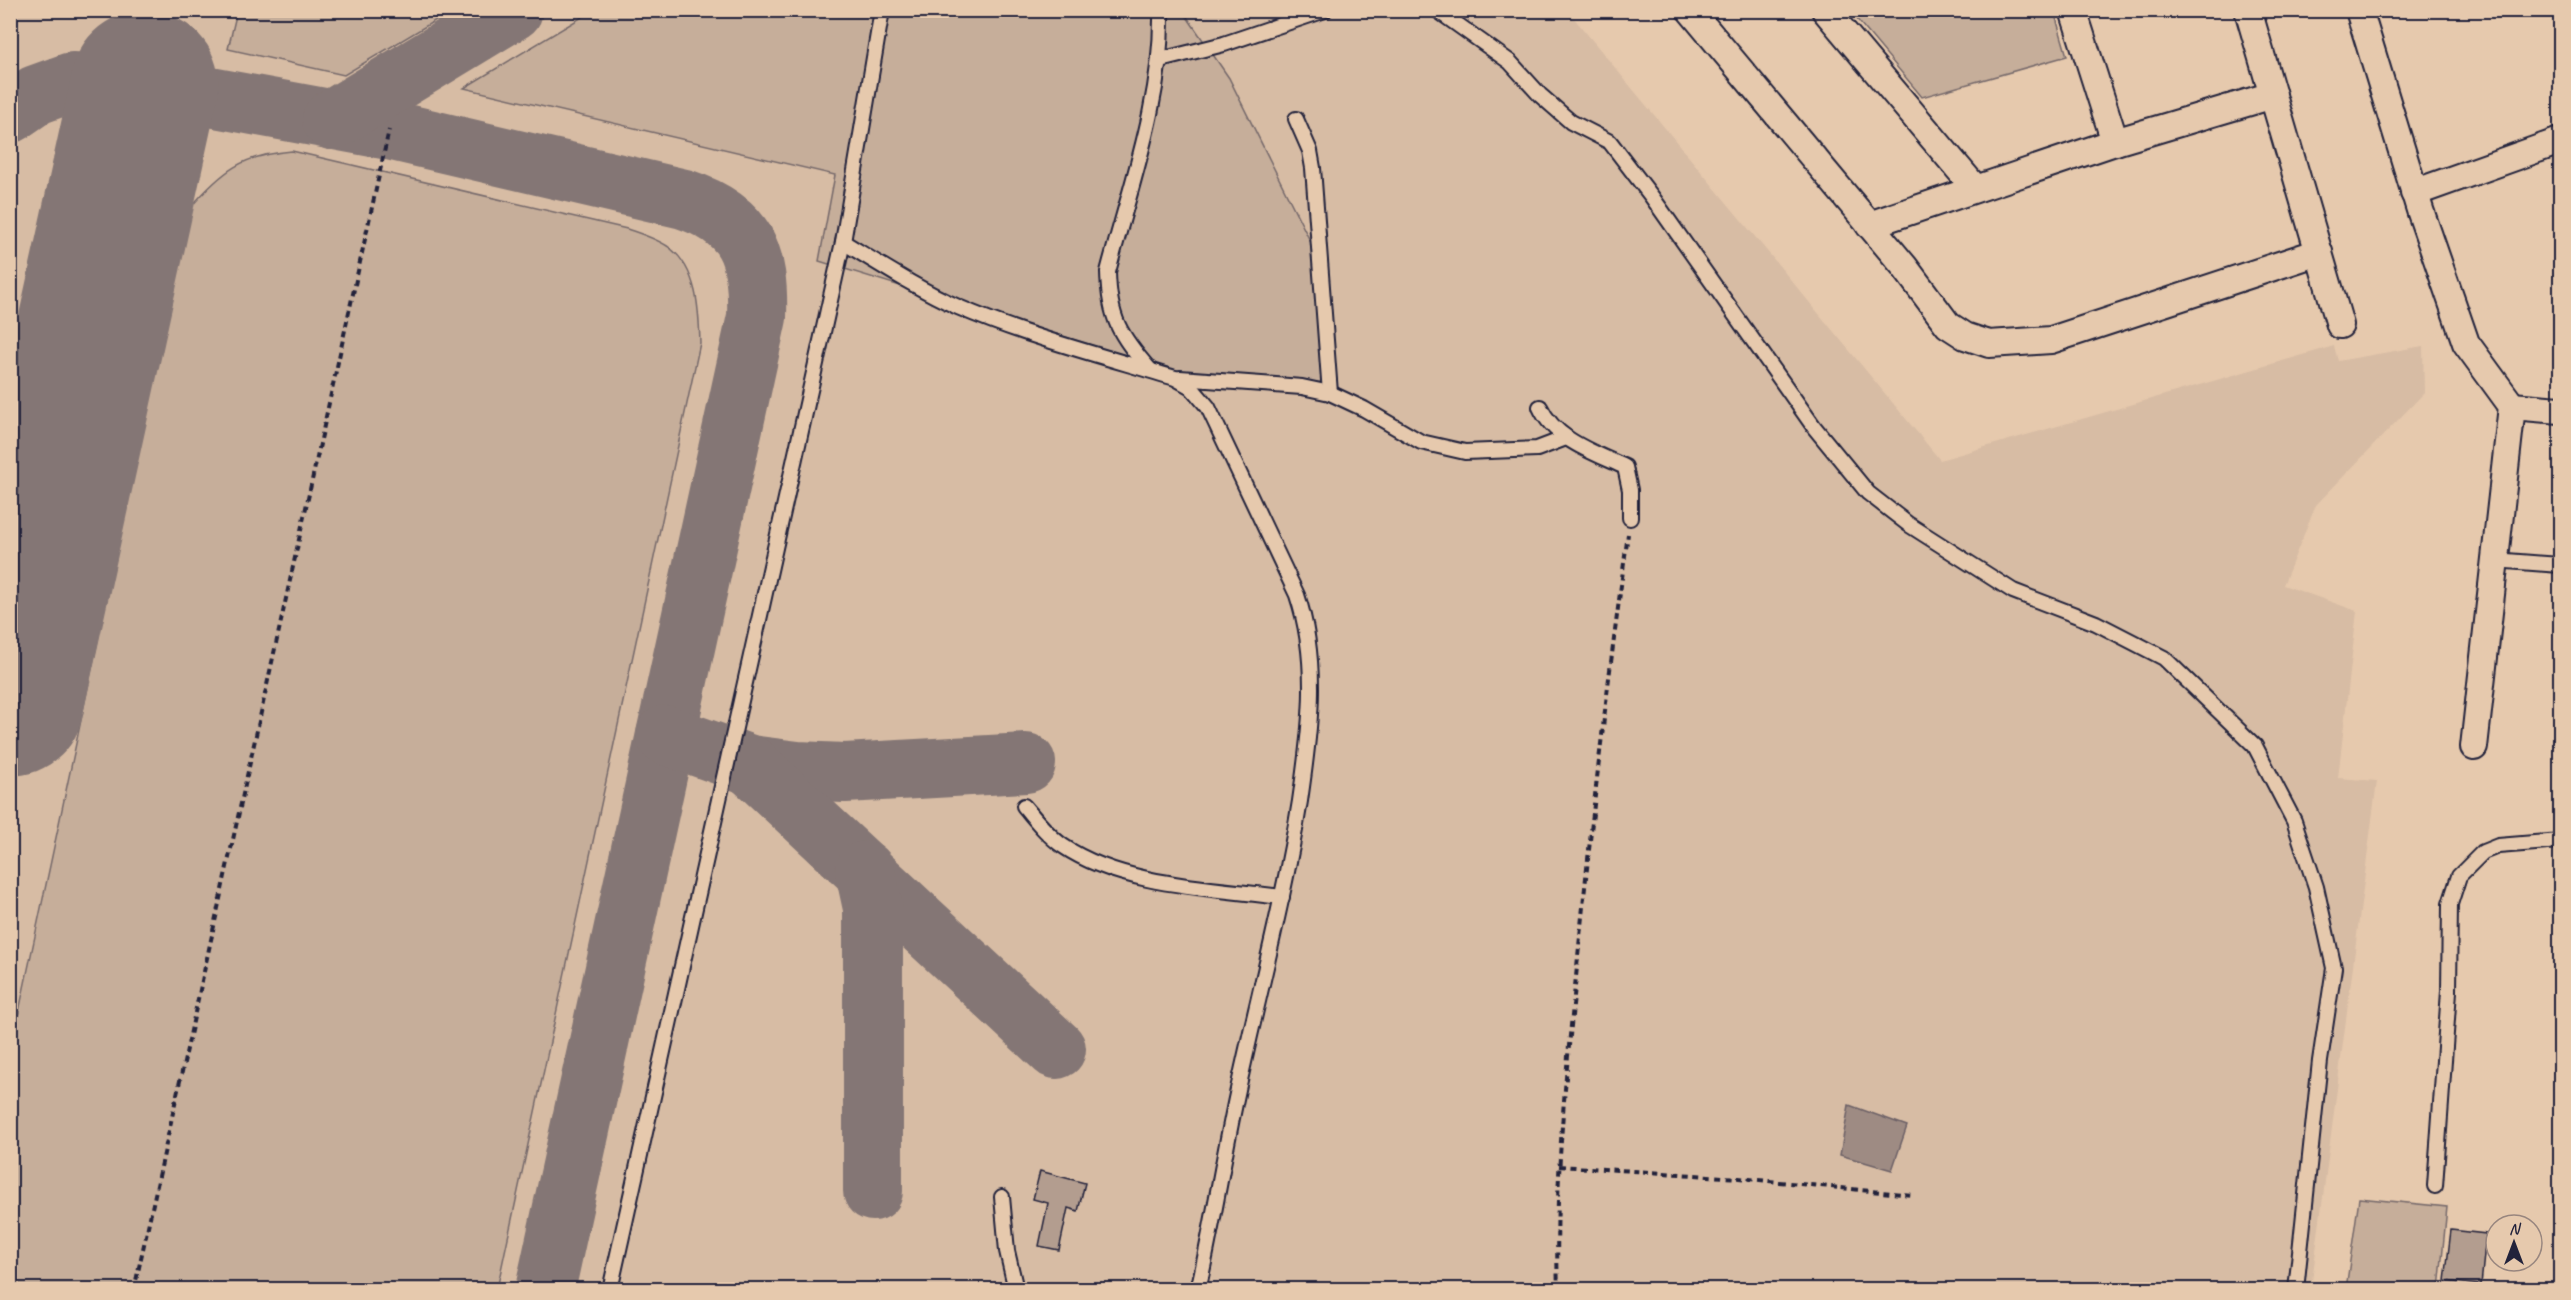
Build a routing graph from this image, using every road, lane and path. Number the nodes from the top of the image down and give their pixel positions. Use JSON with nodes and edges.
{"nodes":[{"id":1,"x":882,"y":10,"type":"edge"},
{"id":2,"x":1161,"y":10,"type":"edge"},
{"id":3,"x":1324,"y":10,"type":"edge"},
{"id":4,"x":1437,"y":10,"type":"edge"},
{"id":5,"x":1690,"y":10,"type":"edge"},
{"id":6,"x":1825,"y":10,"type":"edge"},
{"id":7,"x":2073,"y":10,"type":"edge"},
{"id":8,"x":2248,"y":10,"type":"edge"},
{"id":9,"x":2359,"y":10,"type":"edge"},
{"id":10,"x":1160,"y":60,"type":"junction"},
{"id":11,"x":2273,"y":94,"type":"junction"},
{"id":12,"x":1296,"y":119,"type":"dead end"},
{"id":13,"x":389,"y":130,"type":"dead end"},
{"id":14,"x":2560,"y":141,"type":"edge"},
{"id":15,"x":2115,"y":142,"type":"junction"},
{"id":16,"x":1975,"y":188,"type":"junction"},
{"id":17,"x":2414,"y":193,"type":"junction"},
{"id":18,"x":1869,"y":225,"type":"junction"},
{"id":19,"x":843,"y":242,"type":"junction"},
{"id":20,"x":2319,"y":252,"type":"junction"},
{"id":21,"x":2340,"y":325,"type":"dead end"},
{"id":22,"x":1150,"y":371,"type":"junction"},
{"id":23,"x":1175,"y":378,"type":"junction"},
{"id":24,"x":1330,"y":393,"type":"junction"},
{"id":25,"x":2512,"y":406,"type":"junction"},
{"id":26,"x":1540,"y":407,"type":"dead end"},
{"id":27,"x":2560,"y":410,"type":"edge"},
{"id":28,"x":1566,"y":438,"type":"junction"},
{"id":29,"x":1630,"y":518,"type":"joint"},
{"id":30,"x":2494,"y":560,"type":"junction"},
{"id":31,"x":2560,"y":565,"type":"edge"},
{"id":32,"x":2474,"y":747,"type":"dead end"},
{"id":33,"x":1024,"y":806,"type":"dead end"},
{"id":34,"x":2560,"y":841,"type":"edge"},
{"id":35,"x":1282,"y":897,"type":"junction"},
{"id":36,"x":1559,"y":1166,"type":"junction"},
{"id":37,"x":2435,"y":1186,"type":"dead end"},
{"id":38,"x":1912,"y":1195,"type":"dead end"},
{"id":39,"x":1002,"y":1197,"type":"dead end"},
{"id":40,"x":134,"y":1290,"type":"edge"},
{"id":41,"x":610,"y":1290,"type":"edge"},
{"id":42,"x":1016,"y":1290,"type":"edge"},
{"id":43,"x":1198,"y":1290,"type":"edge"},
{"id":44,"x":1558,"y":1290,"type":"edge"},
{"id":45,"x":2296,"y":1290,"type":"edge"}],
"edges":[{"from":1,"to":19,"type":"lane"},
{"from":2,"to":10,"type":"lane"},
{"from":3,"to":10,"type":"lane"},
{"from":4,"to":45,"type":"lane"},
{"from":5,"to":18,"type":"street"},
{"from":6,"to":16,"type":"street"},
{"from":7,"to":15,"type":"street"},
{"from":8,"to":11,"type":"street"},
{"from":9,"to":17,"type":"street"},
{"from":10,"to":22,"type":"lane"},
{"from":11,"to":15,"type":"street"},
{"from":11,"to":20,"type":"street"},
{"from":12,"to":24,"type":"lane"},
{"from":13,"to":40,"type":"path"},
{"from":14,"to":17,"type":"street"},
{"from":15,"to":16,"type":"street"},
{"from":16,"to":18,"type":"street"},
{"from":17,"to":25,"type":"street"},
{"from":18,"to":20,"type":"street"},
{"from":19,"to":22,"type":"lane"},
{"from":19,"to":41,"type":"lane"},
{"from":20,"to":21,"type":"street"},
{"from":22,"to":23,"type":"lane"},
{"from":23,"to":24,"type":"lane"},
{"from":23,"to":35,"type":"lane"},
{"from":24,"to":28,"type":"lane"},
{"from":25,"to":27,"type":"street"},
{"from":25,"to":30,"type":"street"},
{"from":26,"to":28,"type":"lane"},
{"from":28,"to":29,"type":"lane"},
{"from":29,"to":36,"type":"path"},
{"from":30,"to":31,"type":"lane"},
{"from":30,"to":32,"type":"street"},
{"from":33,"to":35,"type":"lane"},
{"from":34,"to":37,"type":"lane"},
{"from":35,"to":43,"type":"lane"},
{"from":36,"to":38,"type":"path"},
{"from":36,"to":44,"type":"path"},
{"from":39,"to":42,"type":"lane"}]}
